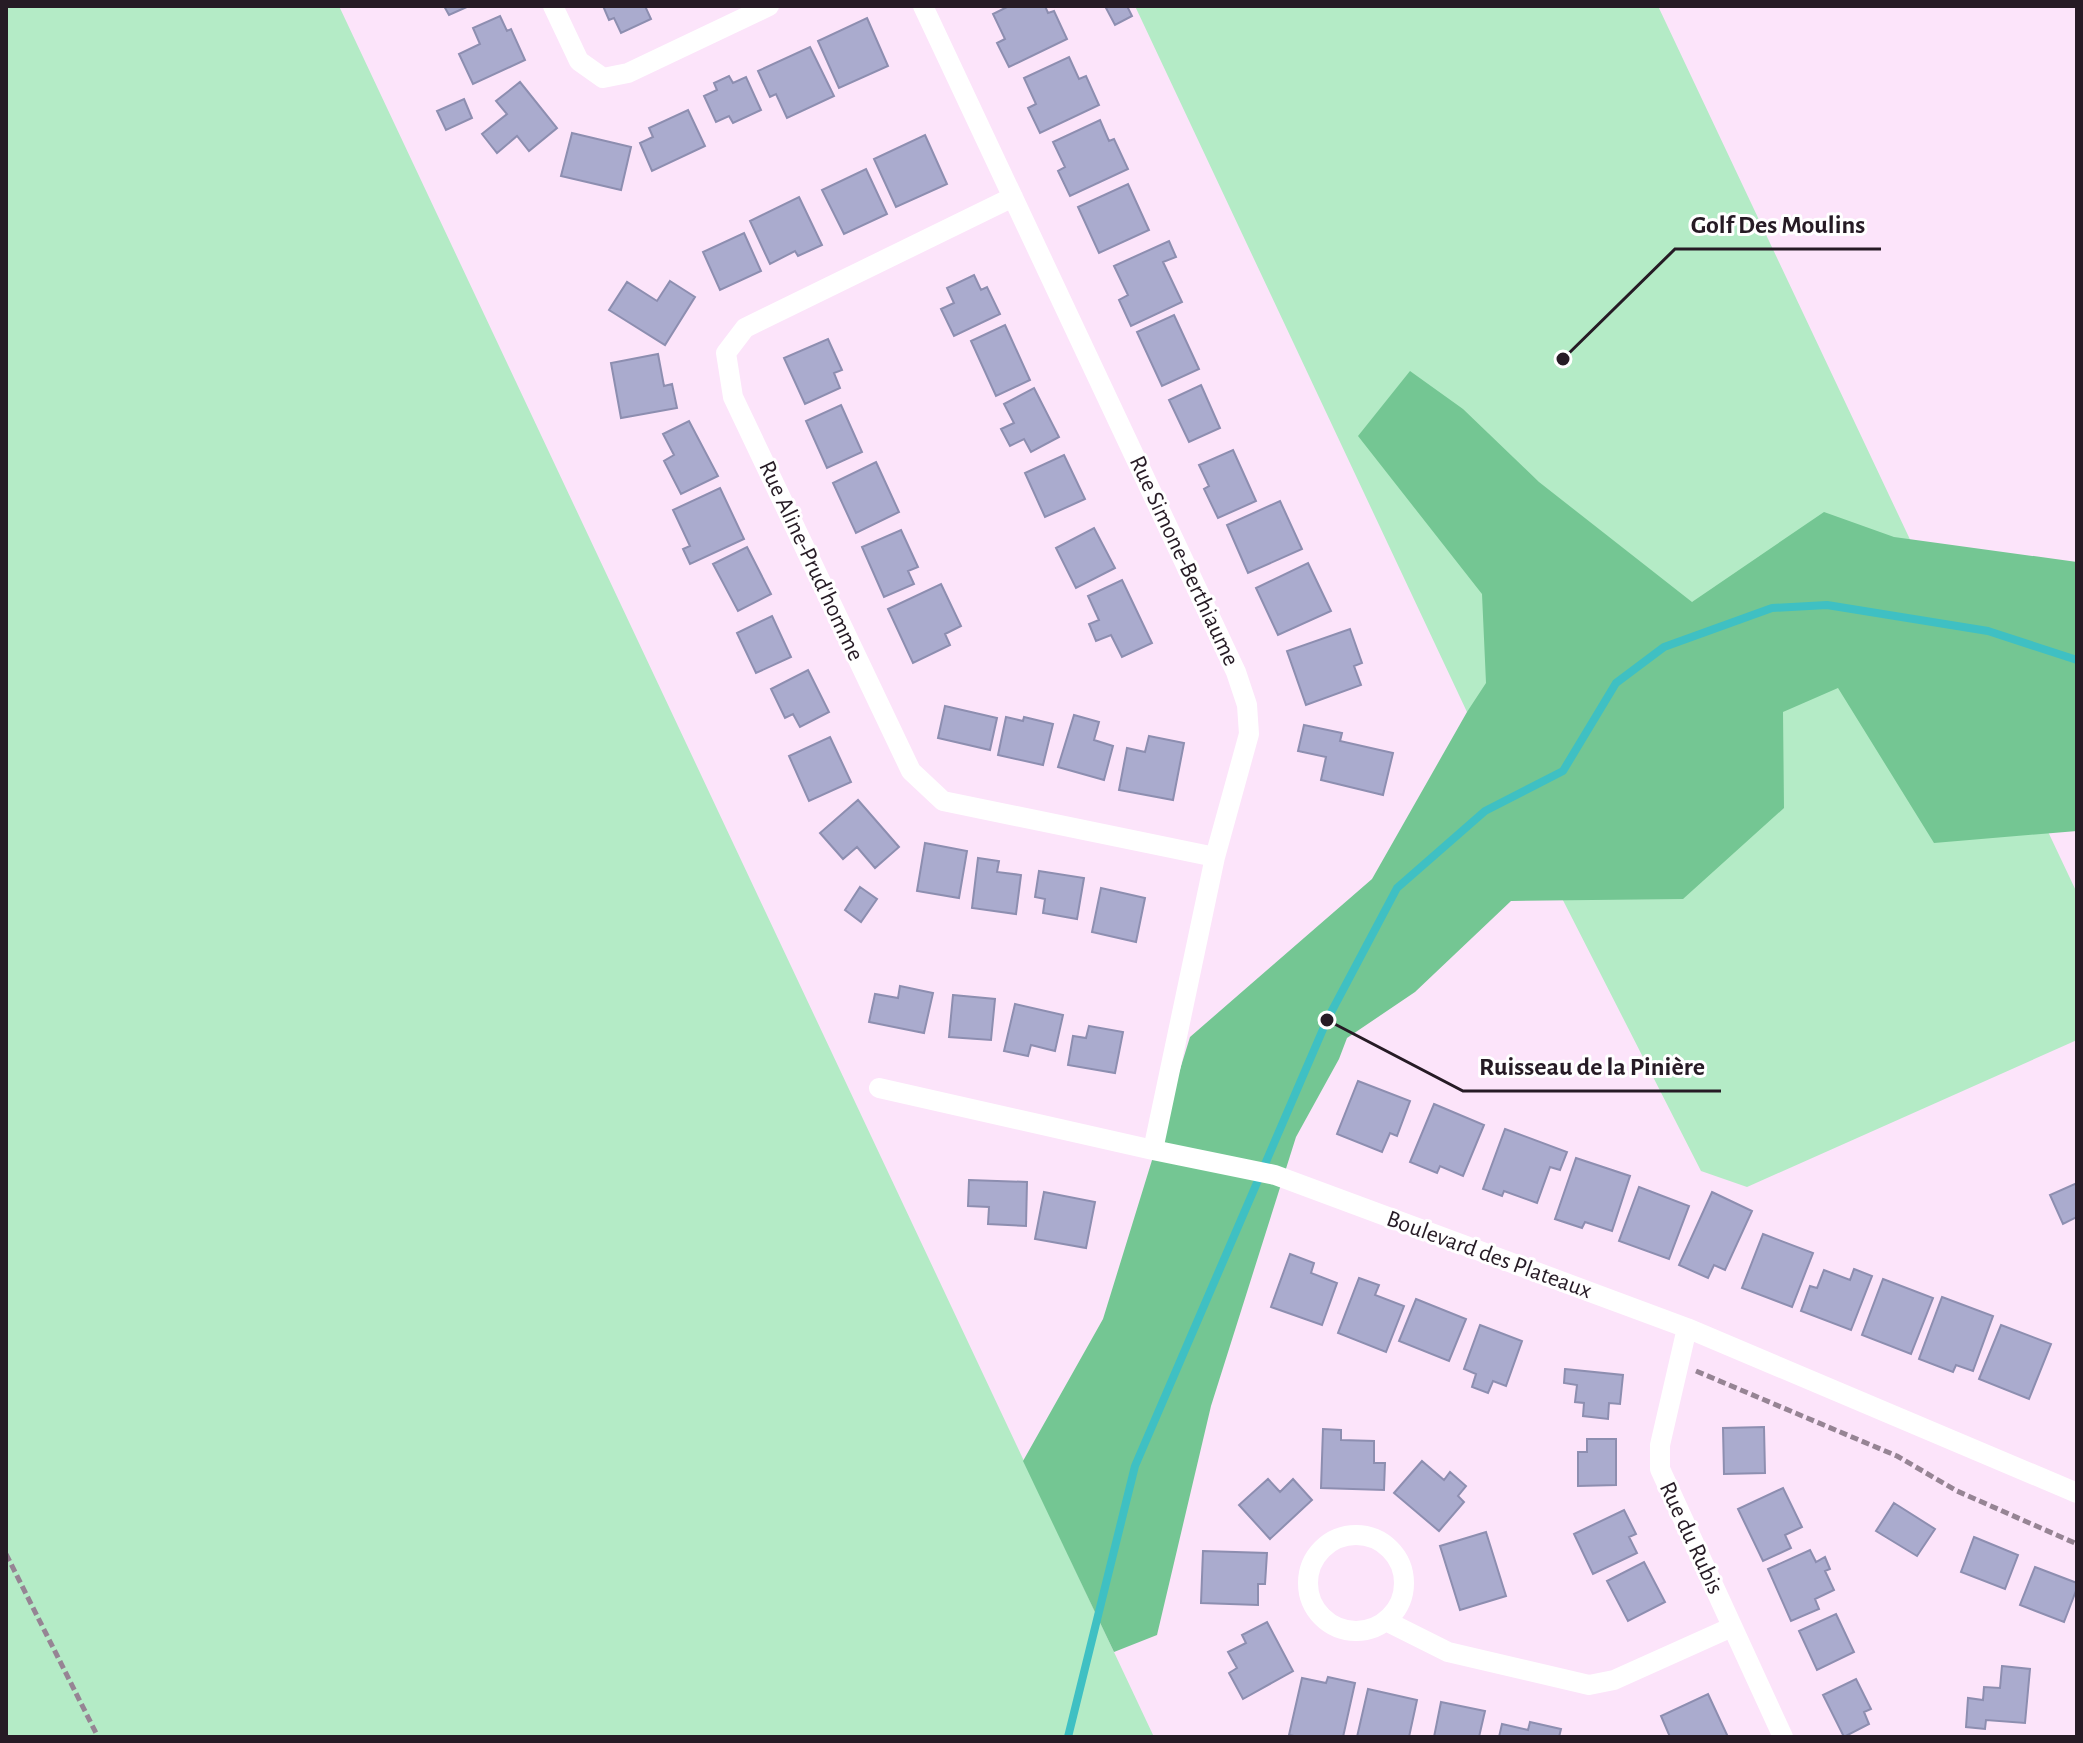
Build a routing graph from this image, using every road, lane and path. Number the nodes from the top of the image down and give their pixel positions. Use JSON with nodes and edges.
{"nodes":[{"id":1,"x":553,"y":6,"type":"edge"},
{"id":2,"x":769,"y":6,"type":"edge"},
{"id":3,"x":923,"y":6,"type":"edge"},
{"id":4,"x":1013,"y":197,"type":"junction"},
{"id":5,"x":1215,"y":857,"type":"junction"},
{"id":6,"x":879,"y":1088,"type":"dead end"},
{"id":7,"x":1153,"y":1150,"type":"junction"},
{"id":8,"x":1687,"y":1328,"type":"junction"},
{"id":9,"x":1679,"y":1364,"type":"junction"},
{"id":10,"x":2077,"y":1493,"type":"edge"},
{"id":11,"x":2077,"y":1544,"type":"edge"},
{"id":12,"x":6,"y":1554,"type":"edge"},
{"id":13,"x":1386,"y":1621,"type":"junction"},
{"id":14,"x":1732,"y":1627,"type":"junction"},
{"id":15,"x":98,"y":1737,"type":"edge"},
{"id":16,"x":1783,"y":1737,"type":"edge"}],
"edges":[{"from":1,"to":2,"type":"street"},
{"from":3,"to":4,"type":"street","name":"Rue Simone-Berthiaume"},
{"from":4,"to":5,"type":"street","name":"Rue Simone-Berthiaume"},
{"from":4,"to":5,"type":"street","name":"Rue Aline-Prud'homme"},
{"from":5,"to":7,"type":"street","name":"Rue Simone-Berthiaume"},
{"from":6,"to":7,"type":"street","name":"Boulevard des Plateaux"},
{"from":7,"to":8,"type":"street","name":"Boulevard des Plateaux"},
{"from":8,"to":9,"type":"street","name":"Rue du Rubis"},
{"from":8,"to":10,"type":"street","name":"Boulevard des Plateaux"},
{"from":9,"to":11,"type":"path"},
{"from":9,"to":14,"type":"street","name":"Rue du Rubis"},
{"from":12,"to":15,"type":"path"},
{"from":13,"to":13,"type":"street"},
{"from":13,"to":14,"type":"street"},
{"from":14,"to":16,"type":"street","name":"Rue du Rubis"}]}
